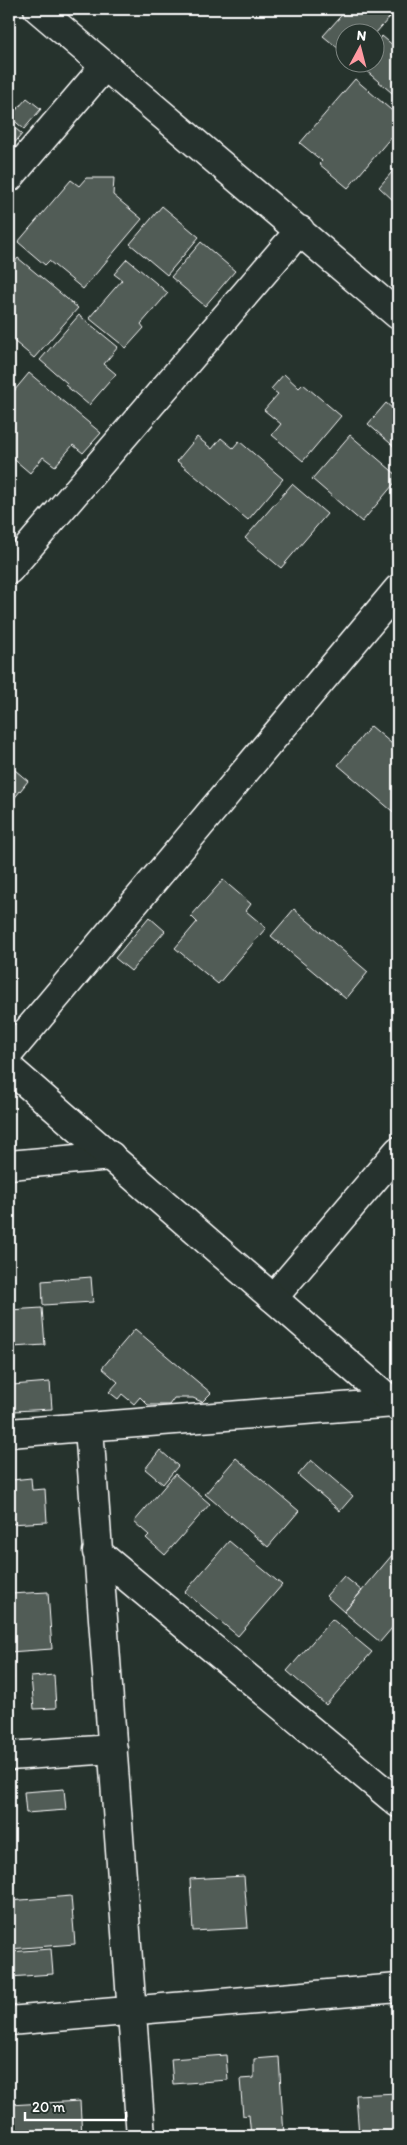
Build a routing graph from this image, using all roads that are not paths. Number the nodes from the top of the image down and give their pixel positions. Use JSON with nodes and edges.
{"nodes":[{"id":1,"x":38,"y":9,"type":"edge"},
{"id":2,"x":104,"y":67,"type":"junction"},
{"id":3,"x":9,"y":178,"type":"edge"},
{"id":4,"x":300,"y":230,"type":"junction"},
{"id":5,"x":398,"y":315,"type":"edge"},
{"id":6,"x":9,"y":570,"type":"edge"},
{"id":7,"x":398,"y":589,"type":"edge"},
{"id":8,"x":9,"y":1053,"type":"edge"},
{"id":9,"x":9,"y":1068,"type":"edge"},
{"id":10,"x":398,"y":1151,"type":"edge"},
{"id":11,"x":111,"y":1156,"type":"junction"},
{"id":12,"x":9,"y":1165,"type":"edge"},
{"id":13,"x":273,"y":1298,"type":"junction"},
{"id":14,"x":396,"y":1405,"type":"edge"},
{"id":15,"x":89,"y":1428,"type":"junction"},
{"id":16,"x":9,"y":1433,"type":"edge"},
{"id":17,"x":97,"y":1552,"type":"junction"},
{"id":18,"x":113,"y":1749,"type":"junction"},
{"id":19,"x":9,"y":1756,"type":"edge"},
{"id":20,"x":398,"y":1803,"type":"edge"},
{"id":21,"x":398,"y":1988,"type":"edge"},
{"id":22,"x":132,"y":2011,"type":"junction"},
{"id":23,"x":9,"y":2021,"type":"edge"},
{"id":24,"x":141,"y":2136,"type":"edge"}],
"edges":[{"from":1,"to":2,"type":"street"},
{"from":2,"to":3,"type":"street"},
{"from":2,"to":4,"type":"street"},
{"from":4,"to":5,"type":"street"},
{"from":4,"to":6,"type":"street"},
{"from":7,"to":8,"type":"street"},
{"from":9,"to":11,"type":"street"},
{"from":10,"to":13,"type":"street"},
{"from":11,"to":12,"type":"street"},
{"from":11,"to":13,"type":"street"},
{"from":13,"to":14,"type":"street"},
{"from":14,"to":15,"type":"street"},
{"from":15,"to":16,"type":"street"},
{"from":15,"to":17,"type":"street"},
{"from":17,"to":18,"type":"street"},
{"from":17,"to":20,"type":"street"},
{"from":18,"to":19,"type":"street"},
{"from":18,"to":22,"type":"street"},
{"from":21,"to":22,"type":"street"},
{"from":22,"to":23,"type":"street"},
{"from":22,"to":24,"type":"street"}]}
